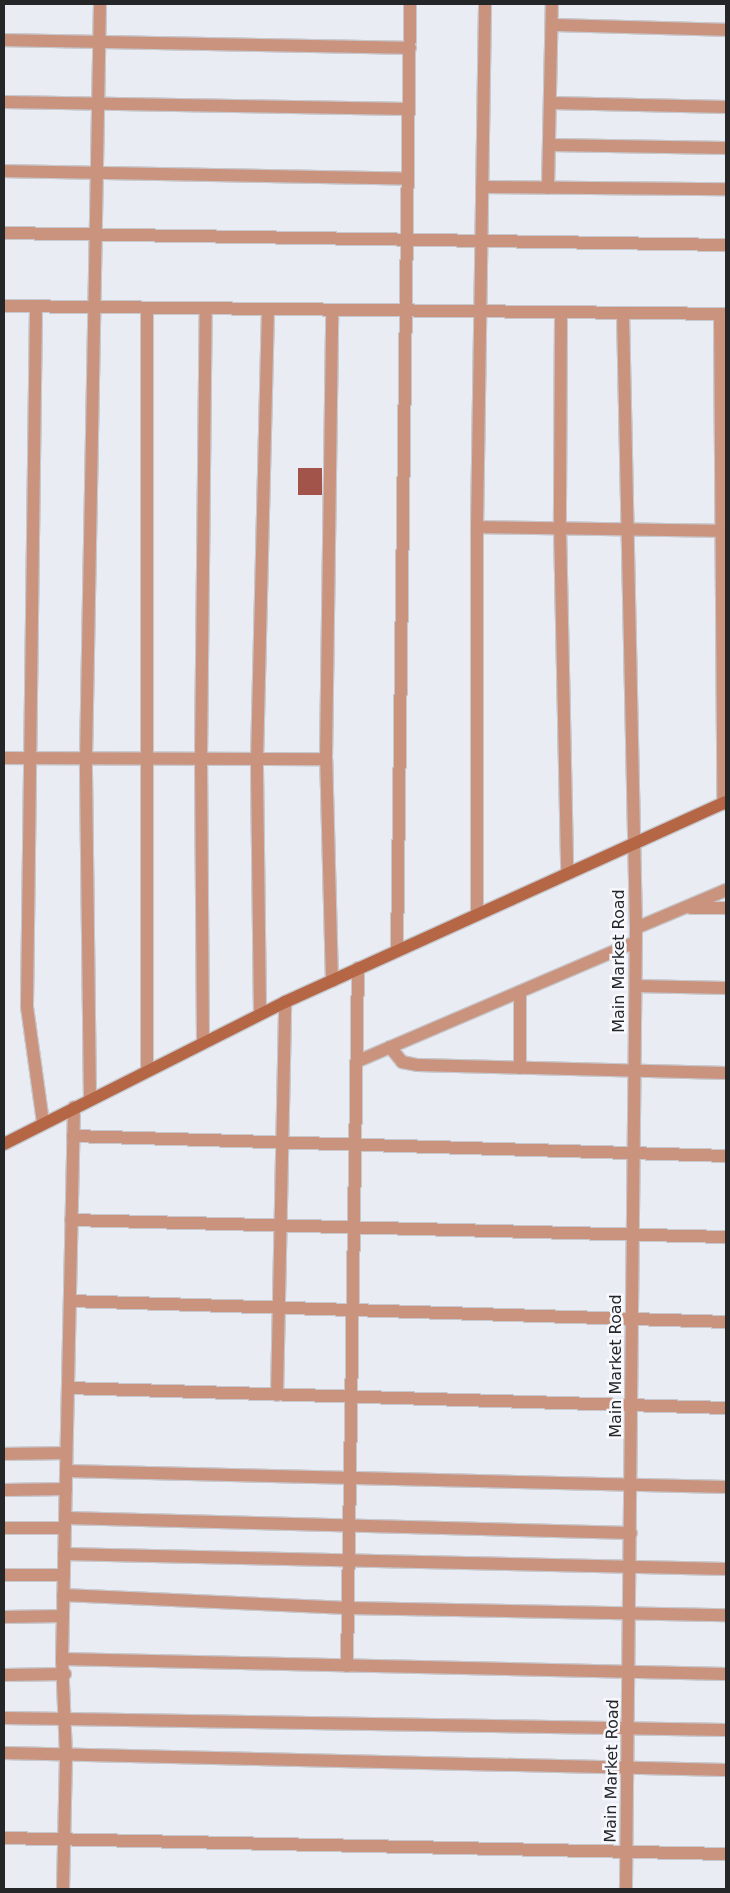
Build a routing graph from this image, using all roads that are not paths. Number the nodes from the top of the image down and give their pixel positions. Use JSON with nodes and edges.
{"nodes":[{"id":1,"x":100,"y":4,"type":"edge"},
{"id":2,"x":410,"y":4,"type":"edge"},
{"id":3,"x":485,"y":4,"type":"edge"},
{"id":4,"x":552,"y":4,"type":"edge"},
{"id":5,"x":552,"y":25,"type":"junction"},
{"id":6,"x":726,"y":30,"type":"edge"},
{"id":7,"x":4,"y":40,"type":"edge"},
{"id":8,"x":100,"y":42,"type":"junction"},
{"id":9,"x":410,"y":48,"type":"junction"},
{"id":10,"x":4,"y":102,"type":"edge"},
{"id":11,"x":552,"y":103,"type":"junction"},
{"id":12,"x":98,"y":105,"type":"junction"},
{"id":13,"x":726,"y":107,"type":"edge"},
{"id":14,"x":408,"y":109,"type":"junction"},
{"id":15,"x":550,"y":145,"type":"junction"},
{"id":16,"x":726,"y":148,"type":"edge"},
{"id":17,"x":4,"y":171,"type":"edge"},
{"id":18,"x":95,"y":174,"type":"junction"},
{"id":19,"x":408,"y":179,"type":"junction"},
{"id":20,"x":482,"y":187,"type":"junction"},
{"id":21,"x":548,"y":188,"type":"junction"},
{"id":22,"x":726,"y":189,"type":"edge"},
{"id":23,"x":4,"y":233,"type":"edge"},
{"id":24,"x":93,"y":234,"type":"junction"},
{"id":25,"x":407,"y":240,"type":"junction"},
{"id":26,"x":482,"y":241,"type":"junction"},
{"id":27,"x":726,"y":246,"type":"edge"},
{"id":28,"x":4,"y":306,"type":"edge"},
{"id":29,"x":36,"y":307,"type":"junction"},
{"id":30,"x":92,"y":307,"type":"junction"},
{"id":31,"x":147,"y":308,"type":"junction"},
{"id":32,"x":206,"y":309,"type":"junction"},
{"id":33,"x":268,"y":310,"type":"junction"},
{"id":34,"x":332,"y":311,"type":"junction"},
{"id":35,"x":406,"y":311,"type":"junction"},
{"id":36,"x":480,"y":312,"type":"junction"},
{"id":37,"x":562,"y":312,"type":"junction"},
{"id":38,"x":623,"y":313,"type":"junction"},
{"id":39,"x":723,"y":314,"type":"edge"},
{"id":40,"x":477,"y":527,"type":"junction"},
{"id":41,"x":560,"y":527,"type":"junction"},
{"id":42,"x":627,"y":529,"type":"junction"},
{"id":43,"x":722,"y":531,"type":"edge"},
{"id":44,"x":4,"y":758,"type":"edge"},
{"id":45,"x":145,"y":758,"type":"junction"},
{"id":46,"x":200,"y":758,"type":"junction"},
{"id":47,"x":326,"y":758,"type":"junction"},
{"id":48,"x":30,"y":759,"type":"junction"},
{"id":49,"x":86,"y":759,"type":"junction"},
{"id":50,"x":257,"y":759,"type":"junction"},
{"id":51,"x":724,"y":803,"type":"edge"},
{"id":52,"x":634,"y":843,"type":"junction"},
{"id":53,"x":567,"y":873,"type":"junction"},
{"id":54,"x":726,"y":890,"type":"edge"},
{"id":55,"x":685,"y":908,"type":"junction"},
{"id":56,"x":726,"y":908,"type":"edge"},
{"id":57,"x":477,"y":913,"type":"junction"},
{"id":58,"x":636,"y":928,"type":"junction"},
{"id":59,"x":636,"y":942,"type":"junction"},
{"id":60,"x":397,"y":950,"type":"junction"},
{"id":61,"x":358,"y":968,"type":"junction"},
{"id":62,"x":332,"y":981,"type":"junction"},
{"id":63,"x":636,"y":986,"type":"junction"},
{"id":64,"x":726,"y":988,"type":"edge"},
{"id":65,"x":520,"y":992,"type":"junction"},
{"id":66,"x":285,"y":1002,"type":"junction"},
{"id":67,"x":260,"y":1014,"type":"junction"},
{"id":68,"x":203,"y":1042,"type":"junction"},
{"id":69,"x":390,"y":1047,"type":"junction"},
{"id":70,"x":358,"y":1060,"type":"junction"},
{"id":71,"x":520,"y":1068,"type":"junction"},
{"id":72,"x":147,"y":1070,"type":"junction"},
{"id":73,"x":635,"y":1071,"type":"junction"},
{"id":74,"x":726,"y":1073,"type":"edge"},
{"id":75,"x":90,"y":1099,"type":"junction"},
{"id":76,"x":74,"y":1107,"type":"junction"},
{"id":77,"x":43,"y":1123,"type":"junction"},
{"id":78,"x":73,"y":1136,"type":"junction"},
{"id":79,"x":4,"y":1144,"type":"edge"},
{"id":80,"x":282,"y":1144,"type":"junction"},
{"id":81,"x":358,"y":1146,"type":"junction"},
{"id":82,"x":634,"y":1155,"type":"junction"},
{"id":83,"x":726,"y":1156,"type":"edge"},
{"id":84,"x":71,"y":1220,"type":"junction"},
{"id":85,"x":280,"y":1225,"type":"junction"},
{"id":86,"x":356,"y":1228,"type":"junction"},
{"id":87,"x":634,"y":1236,"type":"junction"},
{"id":88,"x":726,"y":1237,"type":"edge"},
{"id":89,"x":70,"y":1301,"type":"junction"},
{"id":90,"x":279,"y":1308,"type":"junction"},
{"id":91,"x":355,"y":1311,"type":"junction"},
{"id":92,"x":633,"y":1320,"type":"junction"},
{"id":93,"x":726,"y":1322,"type":"edge"},
{"id":94,"x":68,"y":1388,"type":"junction"},
{"id":95,"x":277,"y":1395,"type":"junction"},
{"id":96,"x":353,"y":1398,"type":"junction"},
{"id":97,"x":632,"y":1407,"type":"junction"},
{"id":98,"x":726,"y":1408,"type":"edge"},
{"id":99,"x":66,"y":1453,"type":"junction"},
{"id":100,"x":4,"y":1454,"type":"edge"},
{"id":101,"x":66,"y":1471,"type":"junction"},
{"id":102,"x":351,"y":1479,"type":"junction"},
{"id":103,"x":632,"y":1486,"type":"junction"},
{"id":104,"x":726,"y":1487,"type":"edge"},
{"id":105,"x":66,"y":1489,"type":"junction"},
{"id":106,"x":4,"y":1490,"type":"edge"},
{"id":107,"x":66,"y":1523,"type":"junction"},
{"id":108,"x":350,"y":1527,"type":"junction"},
{"id":109,"x":4,"y":1528,"type":"edge"},
{"id":110,"x":631,"y":1533,"type":"junction"},
{"id":111,"x":64,"y":1554,"type":"junction"},
{"id":112,"x":349,"y":1560,"type":"junction"},
{"id":113,"x":631,"y":1567,"type":"junction"},
{"id":114,"x":726,"y":1569,"type":"edge"},
{"id":115,"x":4,"y":1575,"type":"edge"},
{"id":116,"x":64,"y":1575,"type":"junction"},
{"id":117,"x":63,"y":1595,"type":"junction"},
{"id":118,"x":348,"y":1608,"type":"junction"},
{"id":119,"x":630,"y":1613,"type":"junction"},
{"id":120,"x":726,"y":1615,"type":"edge"},
{"id":121,"x":63,"y":1616,"type":"junction"},
{"id":122,"x":4,"y":1617,"type":"edge"},
{"id":123,"x":62,"y":1658,"type":"junction"},
{"id":124,"x":347,"y":1666,"type":"junction"},
{"id":125,"x":630,"y":1673,"type":"junction"},
{"id":126,"x":65,"y":1674,"type":"junction"},
{"id":127,"x":726,"y":1674,"type":"edge"},
{"id":128,"x":4,"y":1675,"type":"edge"},
{"id":129,"x":4,"y":1718,"type":"edge"},
{"id":130,"x":66,"y":1718,"type":"junction"},
{"id":131,"x":629,"y":1729,"type":"junction"},
{"id":132,"x":726,"y":1730,"type":"edge"},
{"id":133,"x":4,"y":1753,"type":"edge"},
{"id":134,"x":66,"y":1754,"type":"junction"},
{"id":135,"x":628,"y":1768,"type":"junction"},
{"id":136,"x":726,"y":1770,"type":"edge"},
{"id":137,"x":4,"y":1838,"type":"edge"},
{"id":138,"x":64,"y":1840,"type":"junction"},
{"id":139,"x":627,"y":1853,"type":"junction"},
{"id":140,"x":726,"y":1854,"type":"edge"},
{"id":141,"x":63,"y":1889,"type":"edge"},
{"id":142,"x":626,"y":1889,"type":"edge"}],
"edges":[{"from":1,"to":8,"type":"street"},
{"from":2,"to":9,"type":"street"},
{"from":3,"to":20,"type":"street"},
{"from":4,"to":5,"type":"street"},
{"from":5,"to":6,"type":"street"},
{"from":5,"to":11,"type":"street"},
{"from":7,"to":8,"type":"street"},
{"from":8,"to":9,"type":"street"},
{"from":8,"to":12,"type":"street"},
{"from":9,"to":14,"type":"street"},
{"from":10,"to":12,"type":"street"},
{"from":11,"to":13,"type":"street"},
{"from":11,"to":15,"type":"street"},
{"from":12,"to":14,"type":"street"},
{"from":12,"to":18,"type":"street"},
{"from":14,"to":19,"type":"street"},
{"from":15,"to":16,"type":"street"},
{"from":15,"to":21,"type":"street"},
{"from":17,"to":18,"type":"street"},
{"from":18,"to":19,"type":"street"},
{"from":18,"to":24,"type":"street"},
{"from":19,"to":25,"type":"street"},
{"from":20,"to":21,"type":"street"},
{"from":20,"to":26,"type":"street"},
{"from":21,"to":22,"type":"street"},
{"from":23,"to":24,"type":"street"},
{"from":24,"to":25,"type":"street"},
{"from":24,"to":30,"type":"street"},
{"from":25,"to":26,"type":"street"},
{"from":25,"to":35,"type":"street"},
{"from":26,"to":27,"type":"street"},
{"from":26,"to":36,"type":"street"},
{"from":28,"to":29,"type":"street"},
{"from":29,"to":30,"type":"street"},
{"from":29,"to":48,"type":"street"},
{"from":30,"to":31,"type":"street"},
{"from":30,"to":49,"type":"street"},
{"from":31,"to":32,"type":"street"},
{"from":31,"to":45,"type":"street"},
{"from":32,"to":33,"type":"street"},
{"from":32,"to":46,"type":"street"},
{"from":33,"to":34,"type":"street"},
{"from":33,"to":50,"type":"street"},
{"from":34,"to":35,"type":"street"},
{"from":34,"to":47,"type":"street"},
{"from":35,"to":36,"type":"street"},
{"from":35,"to":60,"type":"street"},
{"from":36,"to":37,"type":"street"},
{"from":36,"to":40,"type":"street"},
{"from":37,"to":38,"type":"street"},
{"from":37,"to":41,"type":"street"},
{"from":38,"to":39,"type":"street"},
{"from":38,"to":42,"type":"street","name":"Main Market Road"},
{"from":39,"to":43,"type":"street"},
{"from":40,"to":41,"type":"street"},
{"from":40,"to":57,"type":"street"},
{"from":41,"to":42,"type":"street"},
{"from":41,"to":53,"type":"street"},
{"from":42,"to":43,"type":"street"},
{"from":42,"to":52,"type":"street","name":"Main Market Road"},
{"from":43,"to":51,"type":"street"},
{"from":44,"to":48,"type":"street"},
{"from":45,"to":46,"type":"street"},
{"from":45,"to":49,"type":"street"},
{"from":45,"to":72,"type":"street"},
{"from":46,"to":50,"type":"street"},
{"from":46,"to":68,"type":"street"},
{"from":47,"to":50,"type":"street"},
{"from":47,"to":62,"type":"street"},
{"from":48,"to":49,"type":"street"},
{"from":48,"to":77,"type":"street"},
{"from":49,"to":75,"type":"street"},
{"from":50,"to":67,"type":"street"},
{"from":51,"to":52,"type":"street"},
{"from":52,"to":53,"type":"street"},
{"from":52,"to":58,"type":"street","name":"Main Market Road"},
{"from":53,"to":57,"type":"street"},
{"from":54,"to":55,"type":"street"},
{"from":55,"to":56,"type":"street"},
{"from":55,"to":58,"type":"street"},
{"from":57,"to":60,"type":"street"},
{"from":58,"to":59,"type":"street","name":"Main Market Road"},
{"from":59,"to":63,"type":"street","name":"Main Market Road"},
{"from":59,"to":65,"type":"street"},
{"from":60,"to":61,"type":"street"},
{"from":61,"to":62,"type":"street"},
{"from":61,"to":70,"type":"street"},
{"from":62,"to":66,"type":"street"},
{"from":63,"to":64,"type":"street"},
{"from":63,"to":73,"type":"street","name":"Main Market Road"},
{"from":65,"to":69,"type":"street"},
{"from":65,"to":71,"type":"street"},
{"from":66,"to":67,"type":"street"},
{"from":66,"to":80,"type":"street"},
{"from":67,"to":68,"type":"street"},
{"from":68,"to":72,"type":"street"},
{"from":69,"to":70,"type":"street"},
{"from":69,"to":71,"type":"street"},
{"from":70,"to":81,"type":"street"},
{"from":71,"to":73,"type":"street"},
{"from":72,"to":75,"type":"street"},
{"from":73,"to":74,"type":"street"},
{"from":73,"to":82,"type":"street","name":"Main Market Road"},
{"from":75,"to":76,"type":"street"},
{"from":76,"to":77,"type":"street"},
{"from":76,"to":78,"type":"street"},
{"from":77,"to":79,"type":"street"},
{"from":78,"to":80,"type":"street"},
{"from":78,"to":84,"type":"street"},
{"from":80,"to":81,"type":"street"},
{"from":80,"to":85,"type":"street"},
{"from":81,"to":82,"type":"street"},
{"from":81,"to":86,"type":"street"},
{"from":82,"to":83,"type":"street"},
{"from":82,"to":87,"type":"street","name":"Main Market Road"},
{"from":84,"to":85,"type":"street"},
{"from":84,"to":89,"type":"street"},
{"from":85,"to":86,"type":"street"},
{"from":85,"to":90,"type":"street"},
{"from":86,"to":87,"type":"street"},
{"from":86,"to":91,"type":"street"},
{"from":87,"to":88,"type":"street"},
{"from":87,"to":92,"type":"street","name":"Main Market Road"},
{"from":89,"to":90,"type":"street"},
{"from":89,"to":94,"type":"street"},
{"from":90,"to":91,"type":"street"},
{"from":90,"to":95,"type":"street"},
{"from":91,"to":92,"type":"street"},
{"from":91,"to":96,"type":"street"},
{"from":92,"to":93,"type":"street"},
{"from":92,"to":97,"type":"street","name":"Main Market Road"},
{"from":94,"to":95,"type":"street"},
{"from":94,"to":99,"type":"street"},
{"from":95,"to":96,"type":"street"},
{"from":96,"to":97,"type":"street"},
{"from":96,"to":102,"type":"street"},
{"from":97,"to":98,"type":"street"},
{"from":97,"to":103,"type":"street","name":"Main Market Road"},
{"from":99,"to":100,"type":"street"},
{"from":99,"to":101,"type":"street"},
{"from":101,"to":102,"type":"street"},
{"from":101,"to":105,"type":"street"},
{"from":102,"to":103,"type":"street"},
{"from":102,"to":108,"type":"street"},
{"from":103,"to":104,"type":"street"},
{"from":103,"to":110,"type":"street","name":"Main Market Road"},
{"from":105,"to":106,"type":"street"},
{"from":105,"to":107,"type":"street"},
{"from":107,"to":108,"type":"street"},
{"from":107,"to":109,"type":"street"},
{"from":107,"to":111,"type":"street"},
{"from":108,"to":110,"type":"street"},
{"from":108,"to":112,"type":"street"},
{"from":110,"to":113,"type":"street","name":"Main Market Road"},
{"from":111,"to":112,"type":"street"},
{"from":111,"to":116,"type":"street"},
{"from":112,"to":113,"type":"street"},
{"from":112,"to":118,"type":"street"},
{"from":113,"to":114,"type":"street"},
{"from":113,"to":119,"type":"street","name":"Main Market Road"},
{"from":115,"to":116,"type":"street"},
{"from":116,"to":117,"type":"street"},
{"from":117,"to":118,"type":"street"},
{"from":117,"to":121,"type":"street"},
{"from":118,"to":119,"type":"street"},
{"from":118,"to":124,"type":"street"},
{"from":119,"to":120,"type":"street"},
{"from":119,"to":125,"type":"street","name":"Main Market Road"},
{"from":121,"to":122,"type":"street"},
{"from":121,"to":123,"type":"street"},
{"from":123,"to":124,"type":"street"},
{"from":123,"to":126,"type":"street"},
{"from":124,"to":125,"type":"street"},
{"from":125,"to":127,"type":"street"},
{"from":125,"to":131,"type":"street","name":"Main Market Road"},
{"from":126,"to":128,"type":"street"},
{"from":126,"to":130,"type":"street"},
{"from":129,"to":130,"type":"street"},
{"from":130,"to":131,"type":"street"},
{"from":130,"to":134,"type":"street"},
{"from":131,"to":132,"type":"street"},
{"from":131,"to":135,"type":"street","name":"Main Market Road"},
{"from":133,"to":134,"type":"street"},
{"from":134,"to":135,"type":"street"},
{"from":134,"to":138,"type":"street"},
{"from":135,"to":136,"type":"street"},
{"from":135,"to":139,"type":"street","name":"Main Market Road"},
{"from":137,"to":138,"type":"street"},
{"from":138,"to":139,"type":"street"},
{"from":138,"to":141,"type":"street"},
{"from":139,"to":140,"type":"street"},
{"from":139,"to":142,"type":"street","name":"Main Market Road"}]}
